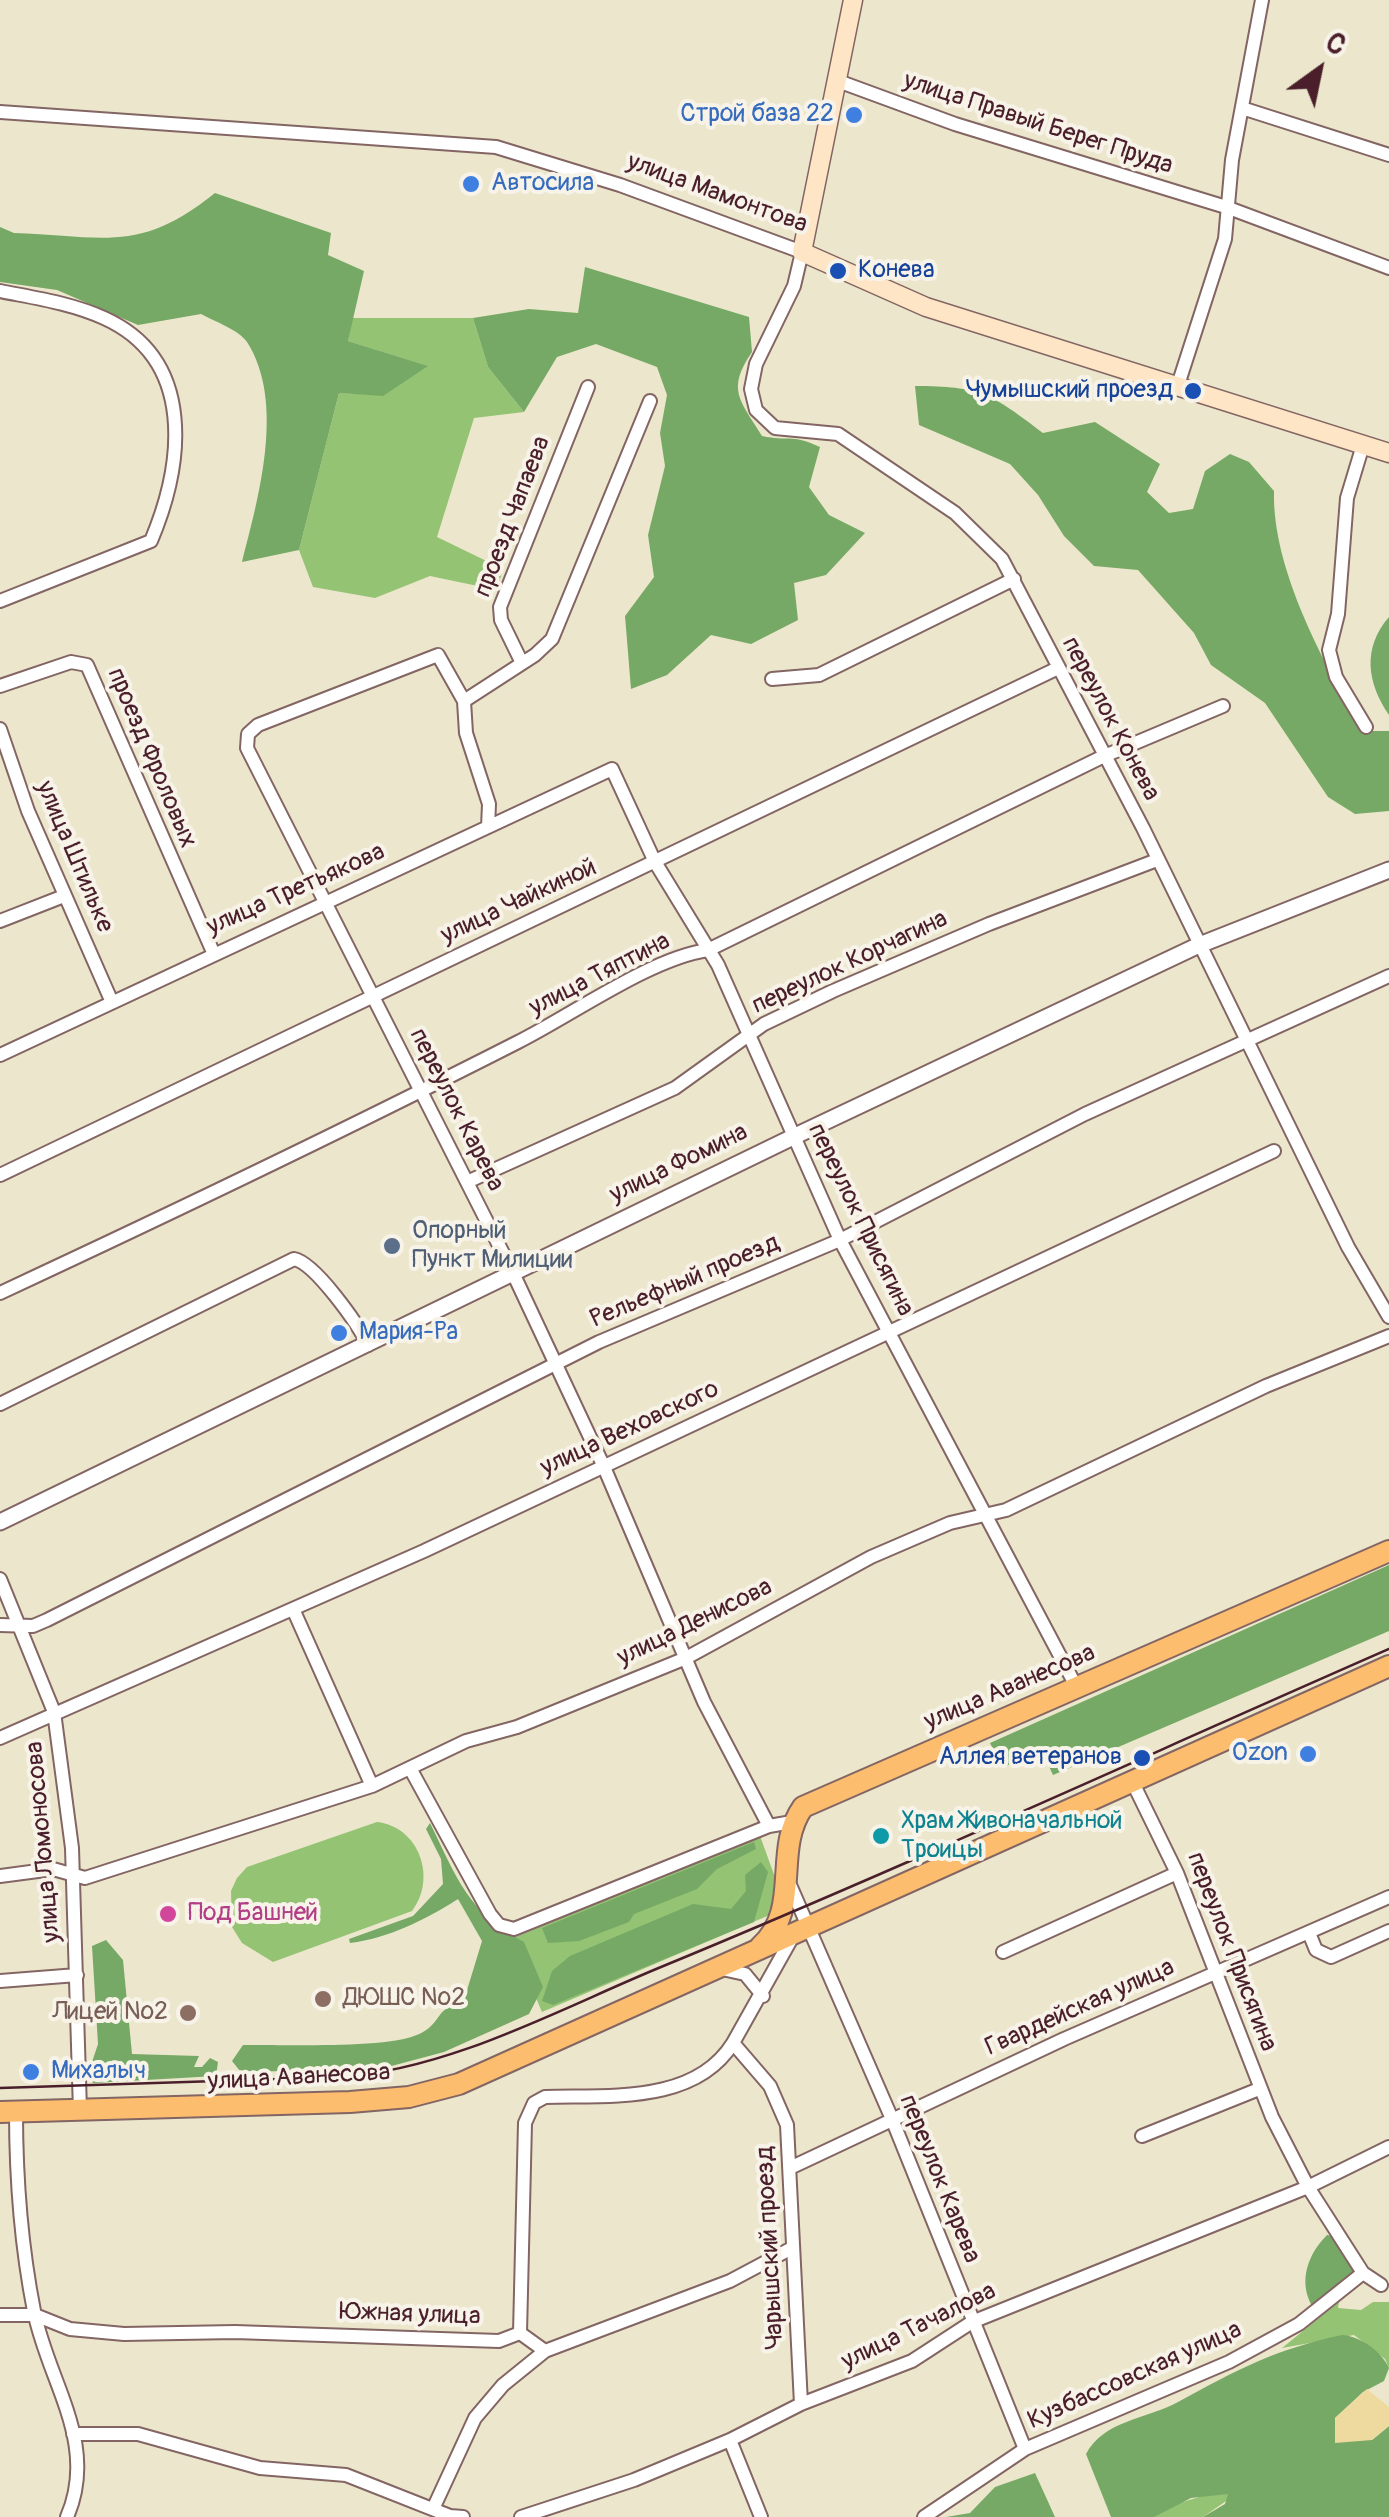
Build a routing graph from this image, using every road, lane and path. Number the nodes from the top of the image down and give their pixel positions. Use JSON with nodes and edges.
{"nodes":[{"id":1,"x":853,"y":0,"type":"edge"},
{"id":2,"x":1262,"y":0,"type":"edge"},
{"id":3,"x":838,"y":81,"type":"junction"},
{"id":4,"x":1244,"y":108,"type":"junction"},
{"id":5,"x":0,"y":112,"type":"edge"},
{"id":6,"x":1389,"y":155,"type":"edge"},
{"id":7,"x":1226,"y":207,"type":"junction"},
{"id":8,"x":802,"y":252,"type":"junction"},
{"id":9,"x":1389,"y":268,"type":"edge"},
{"id":10,"x":0,"y":291,"type":"edge"},
{"id":11,"x":1178,"y":385,"type":"junction"},
{"id":12,"x":588,"y":386,"type":"dead end"},
{"id":13,"x":650,"y":401,"type":"dead end"},
{"id":14,"x":1362,"y":445,"type":"junction"},
{"id":15,"x":1389,"y":453,"type":"edge"},
{"id":16,"x":1014,"y":579,"type":"junction"},
{"id":17,"x":0,"y":602,"type":"edge"},
{"id":18,"x":522,"y":663,"type":"junction"},
{"id":19,"x":1056,"y":669,"type":"junction"},
{"id":20,"x":772,"y":679,"type":"dead end"},
{"id":21,"x":0,"y":686,"type":"edge"},
{"id":22,"x":464,"y":701,"type":"junction"},
{"id":23,"x":1223,"y":706,"type":"dead end"},
{"id":24,"x":1366,"y":727,"type":"dead end"},
{"id":25,"x":0,"y":730,"type":"edge"},
{"id":26,"x":1102,"y":757,"type":"junction"},
{"id":27,"x":612,"y":769,"type":"joint"},
{"id":28,"x":488,"y":827,"type":"junction"},
{"id":29,"x":1157,"y":860,"type":"junction"},
{"id":30,"x":655,"y":862,"type":"junction"},
{"id":31,"x":1389,"y":870,"type":"edge"},
{"id":32,"x":64,"y":896,"type":"junction"},
{"id":33,"x":324,"y":903,"type":"junction"},
{"id":34,"x":0,"y":920,"type":"edge"},
{"id":35,"x":1197,"y":946,"type":"junction"},
{"id":36,"x":708,"y":950,"type":"junction"},
{"id":37,"x":213,"y":952,"type":"junction"},
{"id":38,"x":1389,"y":976,"type":"edge"},
{"id":39,"x":374,"y":996,"type":"junction"},
{"id":40,"x":111,"y":1000,"type":"junction"},
{"id":41,"x":749,"y":1036,"type":"junction"},
{"id":42,"x":1244,"y":1038,"type":"junction"},
{"id":43,"x":0,"y":1054,"type":"edge"},
{"id":44,"x":421,"y":1090,"type":"junction"},
{"id":45,"x":793,"y":1136,"type":"junction"},
{"id":46,"x":1274,"y":1151,"type":"dead end"},
{"id":47,"x":0,"y":1175,"type":"edge"},
{"id":48,"x":467,"y":1182,"type":"junction"},
{"id":49,"x":840,"y":1240,"type":"junction"},
{"id":50,"x":513,"y":1273,"type":"junction"},
{"id":51,"x":0,"y":1293,"type":"edge"},
{"id":52,"x":1389,"y":1317,"type":"edge"},
{"id":53,"x":889,"y":1330,"type":"junction"},
{"id":54,"x":1389,"y":1336,"type":"edge"},
{"id":55,"x":368,"y":1344,"type":"junction"},
{"id":56,"x":557,"y":1362,"type":"junction"},
{"id":57,"x":0,"y":1404,"type":"edge"},
{"id":58,"x":604,"y":1467,"type":"junction"},
{"id":59,"x":987,"y":1518,"type":"junction"},
{"id":60,"x":0,"y":1522,"type":"edge"},
{"id":61,"x":1389,"y":1551,"type":"edge"},
{"id":62,"x":0,"y":1580,"type":"edge"},
{"id":63,"x":293,"y":1609,"type":"junction"},
{"id":64,"x":0,"y":1626,"type":"edge"},
{"id":65,"x":22,"y":1626,"type":"junction"},
{"id":66,"x":686,"y":1658,"type":"junction"},
{"id":67,"x":1389,"y":1666,"type":"edge"},
{"id":68,"x":1077,"y":1688,"type":"junction"},
{"id":69,"x":54,"y":1712,"type":"junction"},
{"id":70,"x":0,"y":1738,"type":"edge"},
{"id":71,"x":411,"y":1770,"type":"junction"},
{"id":72,"x":1132,"y":1779,"type":"junction"},
{"id":73,"x":372,"y":1786,"type":"junction"},
{"id":74,"x":792,"y":1822,"type":"junction"},
{"id":75,"x":769,"y":1826,"type":"junction"},
{"id":76,"x":786,"y":1868,"type":"junction"},
{"id":77,"x":73,"y":1872,"type":"junction"},
{"id":78,"x":1177,"y":1872,"type":"junction"},
{"id":79,"x":0,"y":1876,"type":"edge"},
{"id":80,"x":1389,"y":1898,"type":"edge"},
{"id":81,"x":1389,"y":1930,"type":"edge"},
{"id":82,"x":802,"y":1932,"type":"junction"},
{"id":83,"x":1309,"y":1933,"type":"junction"},
{"id":84,"x":1003,"y":1952,"type":"dead end"},
{"id":85,"x":751,"y":1955,"type":"junction"},
{"id":86,"x":722,"y":1969,"type":"junction"},
{"id":87,"x":1218,"y":1970,"type":"junction"},
{"id":88,"x":77,"y":1975,"type":"junction"},
{"id":89,"x":0,"y":1981,"type":"edge"},
{"id":90,"x":763,"y":1996,"type":"junction"},
{"id":91,"x":733,"y":2043,"type":"junction"},
{"id":92,"x":1259,"y":2088,"type":"junction"},
{"id":93,"x":80,"y":2111,"type":"junction"},
{"id":94,"x":8,"y":2112,"type":"edge"},
{"id":95,"x":892,"y":2119,"type":"junction"},
{"id":96,"x":1142,"y":2136,"type":"dead end"},
{"id":97,"x":1389,"y":2147,"type":"edge"},
{"id":98,"x":792,"y":2166,"type":"junction"},
{"id":99,"x":1308,"y":2187,"type":"junction"},
{"id":100,"x":792,"y":2248,"type":"junction"},
{"id":101,"x":1362,"y":2273,"type":"junction"},
{"id":102,"x":1381,"y":2285,"type":"dead end"},
{"id":103,"x":0,"y":2315,"type":"edge"},
{"id":104,"x":35,"y":2315,"type":"junction"},
{"id":105,"x":972,"y":2322,"type":"junction"},
{"id":106,"x":520,"y":2333,"type":"junction"},
{"id":107,"x":544,"y":2351,"type":"junction"},
{"id":108,"x":801,"y":2404,"type":"junction"},
{"id":109,"x":74,"y":2434,"type":"junction"},
{"id":110,"x":730,"y":2440,"type":"junction"},
{"id":111,"x":1025,"y":2449,"type":"junction"},
{"id":112,"x":433,"y":2509,"type":"junction"},
{"id":113,"x":67,"y":2517,"type":"edge"},
{"id":114,"x":463,"y":2517,"type":"edge"},
{"id":115,"x":521,"y":2517,"type":"edge"},
{"id":116,"x":760,"y":2517,"type":"edge"},
{"id":117,"x":924,"y":2517,"type":"edge"}],
"edges":[{"from":1,"to":3,"type":"main road"},
{"from":2,"to":4,"type":"street"},
{"from":3,"to":7,"type":"street","name":"улица Правый Берег Пруда"},
{"from":3,"to":8,"type":"main road"},
{"from":4,"to":6,"type":"street"},
{"from":4,"to":7,"type":"street"},
{"from":5,"to":8,"type":"street","name":"улица Мамонтова"},
{"from":7,"to":9,"type":"street","name":"улица Правый Берег Пруда"},
{"from":7,"to":11,"type":"street"},
{"from":8,"to":11,"type":"main road","name":"улица Мамонтова"},
{"from":8,"to":16,"type":"street","name":"переулок Конева"},
{"from":10,"to":17,"type":"street"},
{"from":11,"to":14,"type":"main road","name":"улица Мамонтова"},
{"from":12,"to":18,"type":"street","name":"проезд Чапаева"},
{"from":13,"to":18,"type":"street"},
{"from":14,"to":15,"type":"main road","name":"улица Мамонтова"},
{"from":14,"to":24,"type":"street"},
{"from":16,"to":19,"type":"street","name":"переулок Конева"},
{"from":16,"to":20,"type":"street"},
{"from":18,"to":22,"type":"street"},
{"from":19,"to":26,"type":"street","name":"переулок Конева"},
{"from":19,"to":30,"type":"street","name":"улица Чайкиной"},
{"from":21,"to":37,"type":"street","name":"проезд Фроловых"},
{"from":22,"to":28,"type":"street"},
{"from":22,"to":33,"type":"street","name":"переулок Карева"},
{"from":23,"to":26,"type":"street","name":"улица Тяптина"},
{"from":25,"to":32,"type":"street","name":"улица Штильке"},
{"from":26,"to":29,"type":"street","name":"переулок Конева"},
{"from":26,"to":36,"type":"street","name":"улица Тяптина"},
{"from":27,"to":28,"type":"street","name":"улица Третьякова"},
{"from":27,"to":30,"type":"street","name":"переулок Присягина"},
{"from":28,"to":33,"type":"street","name":"улица Третьякова"},
{"from":29,"to":35,"type":"street","name":"переулок Конева"},
{"from":29,"to":41,"type":"street","name":"переулок Корчагина"},
{"from":30,"to":36,"type":"street","name":"переулок Присягина"},
{"from":30,"to":39,"type":"street","name":"улица Чайкиной"},
{"from":31,"to":35,"type":"street","name":"улица Фомина"},
{"from":32,"to":34,"type":"street"},
{"from":32,"to":40,"type":"street","name":"улица Штильке"},
{"from":33,"to":37,"type":"street","name":"улица Третьякова"},
{"from":33,"to":39,"type":"street","name":"переулок Карева"},
{"from":35,"to":42,"type":"street","name":"переулок Конева"},
{"from":35,"to":45,"type":"street","name":"улица Фомина"},
{"from":36,"to":41,"type":"street","name":"переулок Присягина"},
{"from":36,"to":44,"type":"street","name":"улица Тяптина"},
{"from":37,"to":40,"type":"street","name":"улица Третьякова"},
{"from":38,"to":42,"type":"street","name":"Рельефный проезд"},
{"from":39,"to":44,"type":"street","name":"переулок Карева"},
{"from":39,"to":47,"type":"street","name":"улица Чайкиной"},
{"from":40,"to":43,"type":"street","name":"улица Третьякова"},
{"from":41,"to":45,"type":"street","name":"переулок Присягина"},
{"from":41,"to":48,"type":"street","name":"переулок Корчагина"},
{"from":42,"to":49,"type":"street","name":"Рельефный проезд"},
{"from":42,"to":52,"type":"street","name":"переулок Конева"},
{"from":44,"to":48,"type":"street","name":"переулок Карева"},
{"from":44,"to":51,"type":"street","name":"улица Тяптина"},
{"from":45,"to":49,"type":"street","name":"переулок Присягина"},
{"from":45,"to":50,"type":"street","name":"улица Фомина"},
{"from":46,"to":53,"type":"street","name":"улица Веховского"},
{"from":48,"to":50,"type":"street","name":"переулок Карева"},
{"from":49,"to":53,"type":"street","name":"переулок Присягина"},
{"from":49,"to":56,"type":"street","name":"Рельефный проезд"},
{"from":50,"to":55,"type":"street","name":"улица Фомина"},
{"from":50,"to":56,"type":"street","name":"переулок Карева"},
{"from":53,"to":58,"type":"street","name":"улица Веховского"},
{"from":53,"to":59,"type":"street","name":"переулок Присягина"},
{"from":54,"to":59,"type":"street","name":"улица Денисова"},
{"from":55,"to":57,"type":"street"},
{"from":55,"to":60,"type":"street","name":"улица Фомина"},
{"from":56,"to":58,"type":"street","name":"переулок Карева"},
{"from":56,"to":65,"type":"street","name":"Рельефный проезд"},
{"from":58,"to":63,"type":"street","name":"улица Веховского"},
{"from":58,"to":66,"type":"street","name":"переулок Карева"},
{"from":59,"to":66,"type":"street","name":"улица Денисова"},
{"from":59,"to":68,"type":"street","name":"переулок Присягина"},
{"from":61,"to":68,"type":"highway","name":"улица Аванесова"},
{"from":62,"to":65,"type":"street","name":"улица Ломоносова"},
{"from":63,"to":69,"type":"street","name":"улица Веховского"},
{"from":63,"to":73,"type":"street"},
{"from":64,"to":65,"type":"street","name":"Рельефный проезд"},
{"from":65,"to":69,"type":"street","name":"улица Ломоносова"},
{"from":66,"to":71,"type":"street","name":"улица Денисова"},
{"from":66,"to":75,"type":"street","name":"переулок Карева"},
{"from":67,"to":72,"type":"highway","name":"улица Аванесова"},
{"from":68,"to":74,"type":"highway","name":"улица Аванесова"},
{"from":69,"to":70,"type":"street","name":"улица Веховского"},
{"from":69,"to":77,"type":"street","name":"улица Ломоносова"},
{"from":71,"to":73,"type":"street","name":"улица Денисова"},
{"from":71,"to":75,"type":"street"},
{"from":72,"to":78,"type":"street","name":"переулок Присягина"},
{"from":72,"to":82,"type":"highway","name":"улица Аванесова"},
{"from":73,"to":77,"type":"street","name":"улица Денисова"},
{"from":74,"to":75,"type":"street"},
{"from":74,"to":76,"type":"highway","name":"улица Аванесова"},
{"from":76,"to":82,"type":"street","name":"переулок Карева"},
{"from":76,"to":85,"type":"highway","name":"улица Аванесова"},
{"from":77,"to":79,"type":"street","name":"улица Денисова"},
{"from":77,"to":88,"type":"street","name":"улица Ломоносова"},
{"from":78,"to":84,"type":"street"},
{"from":78,"to":87,"type":"street","name":"переулок Присягина"},
{"from":80,"to":83,"type":"street","name":"Гвардейская улица"},
{"from":81,"to":83,"type":"street"},
{"from":82,"to":85,"type":"highway","name":"улица Аванесова"},
{"from":82,"to":90,"type":"street"},
{"from":82,"to":95,"type":"street","name":"переулок Карева"},
{"from":83,"to":87,"type":"street","name":"Гвардейская улица"},
{"from":85,"to":86,"type":"highway","name":"улица Аванесова"},
{"from":86,"to":90,"type":"street"},
{"from":86,"to":93,"type":"highway","name":"улица Аванесова"},
{"from":87,"to":92,"type":"street","name":"переулок Присягина"},
{"from":87,"to":95,"type":"street","name":"Гвардейская улица"},
{"from":88,"to":89,"type":"street"},
{"from":88,"to":93,"type":"street","name":"улица Ломоносова"},
{"from":90,"to":91,"type":"street"},
{"from":91,"to":98,"type":"street","name":"Чарышский проезд"},
{"from":91,"to":106,"type":"street"},
{"from":92,"to":96,"type":"street","name":"переулок Присягина"},
{"from":92,"to":99,"type":"street","name":"переулок Присягина"},
{"from":93,"to":94,"type":"highway","name":"улица Аванесова"},
{"from":94,"to":104,"type":"street"},
{"from":95,"to":98,"type":"street","name":"Гвардейская улица"},
{"from":95,"to":105,"type":"street","name":"переулок Карева"},
{"from":97,"to":99,"type":"street","name":"улица Тачалова"},
{"from":98,"to":100,"type":"street","name":"Чарышский проезд"},
{"from":99,"to":101,"type":"street","name":"переулок Присягина"},
{"from":99,"to":105,"type":"street","name":"улица Тачалова"},
{"from":100,"to":107,"type":"street"},
{"from":100,"to":108,"type":"street","name":"Чарышский проезд"},
{"from":101,"to":102,"type":"street","name":"переулок Присягина"},
{"from":101,"to":111,"type":"street","name":"Кузбассовская улица"},
{"from":103,"to":104,"type":"street","name":"Южная улица"},
{"from":104,"to":106,"type":"street","name":"Южная улица"},
{"from":104,"to":109,"type":"street"},
{"from":105,"to":108,"type":"street","name":"улица Тачалова"},
{"from":105,"to":111,"type":"street","name":"переулок Карева"},
{"from":106,"to":107,"type":"street"},
{"from":107,"to":112,"type":"street"},
{"from":108,"to":110,"type":"street","name":"улица Тачалова"},
{"from":109,"to":112,"type":"street"},
{"from":109,"to":113,"type":"street"},
{"from":110,"to":115,"type":"street","name":"улица Тачалова"},
{"from":110,"to":116,"type":"street"},
{"from":111,"to":117,"type":"street","name":"Кузбассовская улица"},
{"from":112,"to":114,"type":"street"}]}
